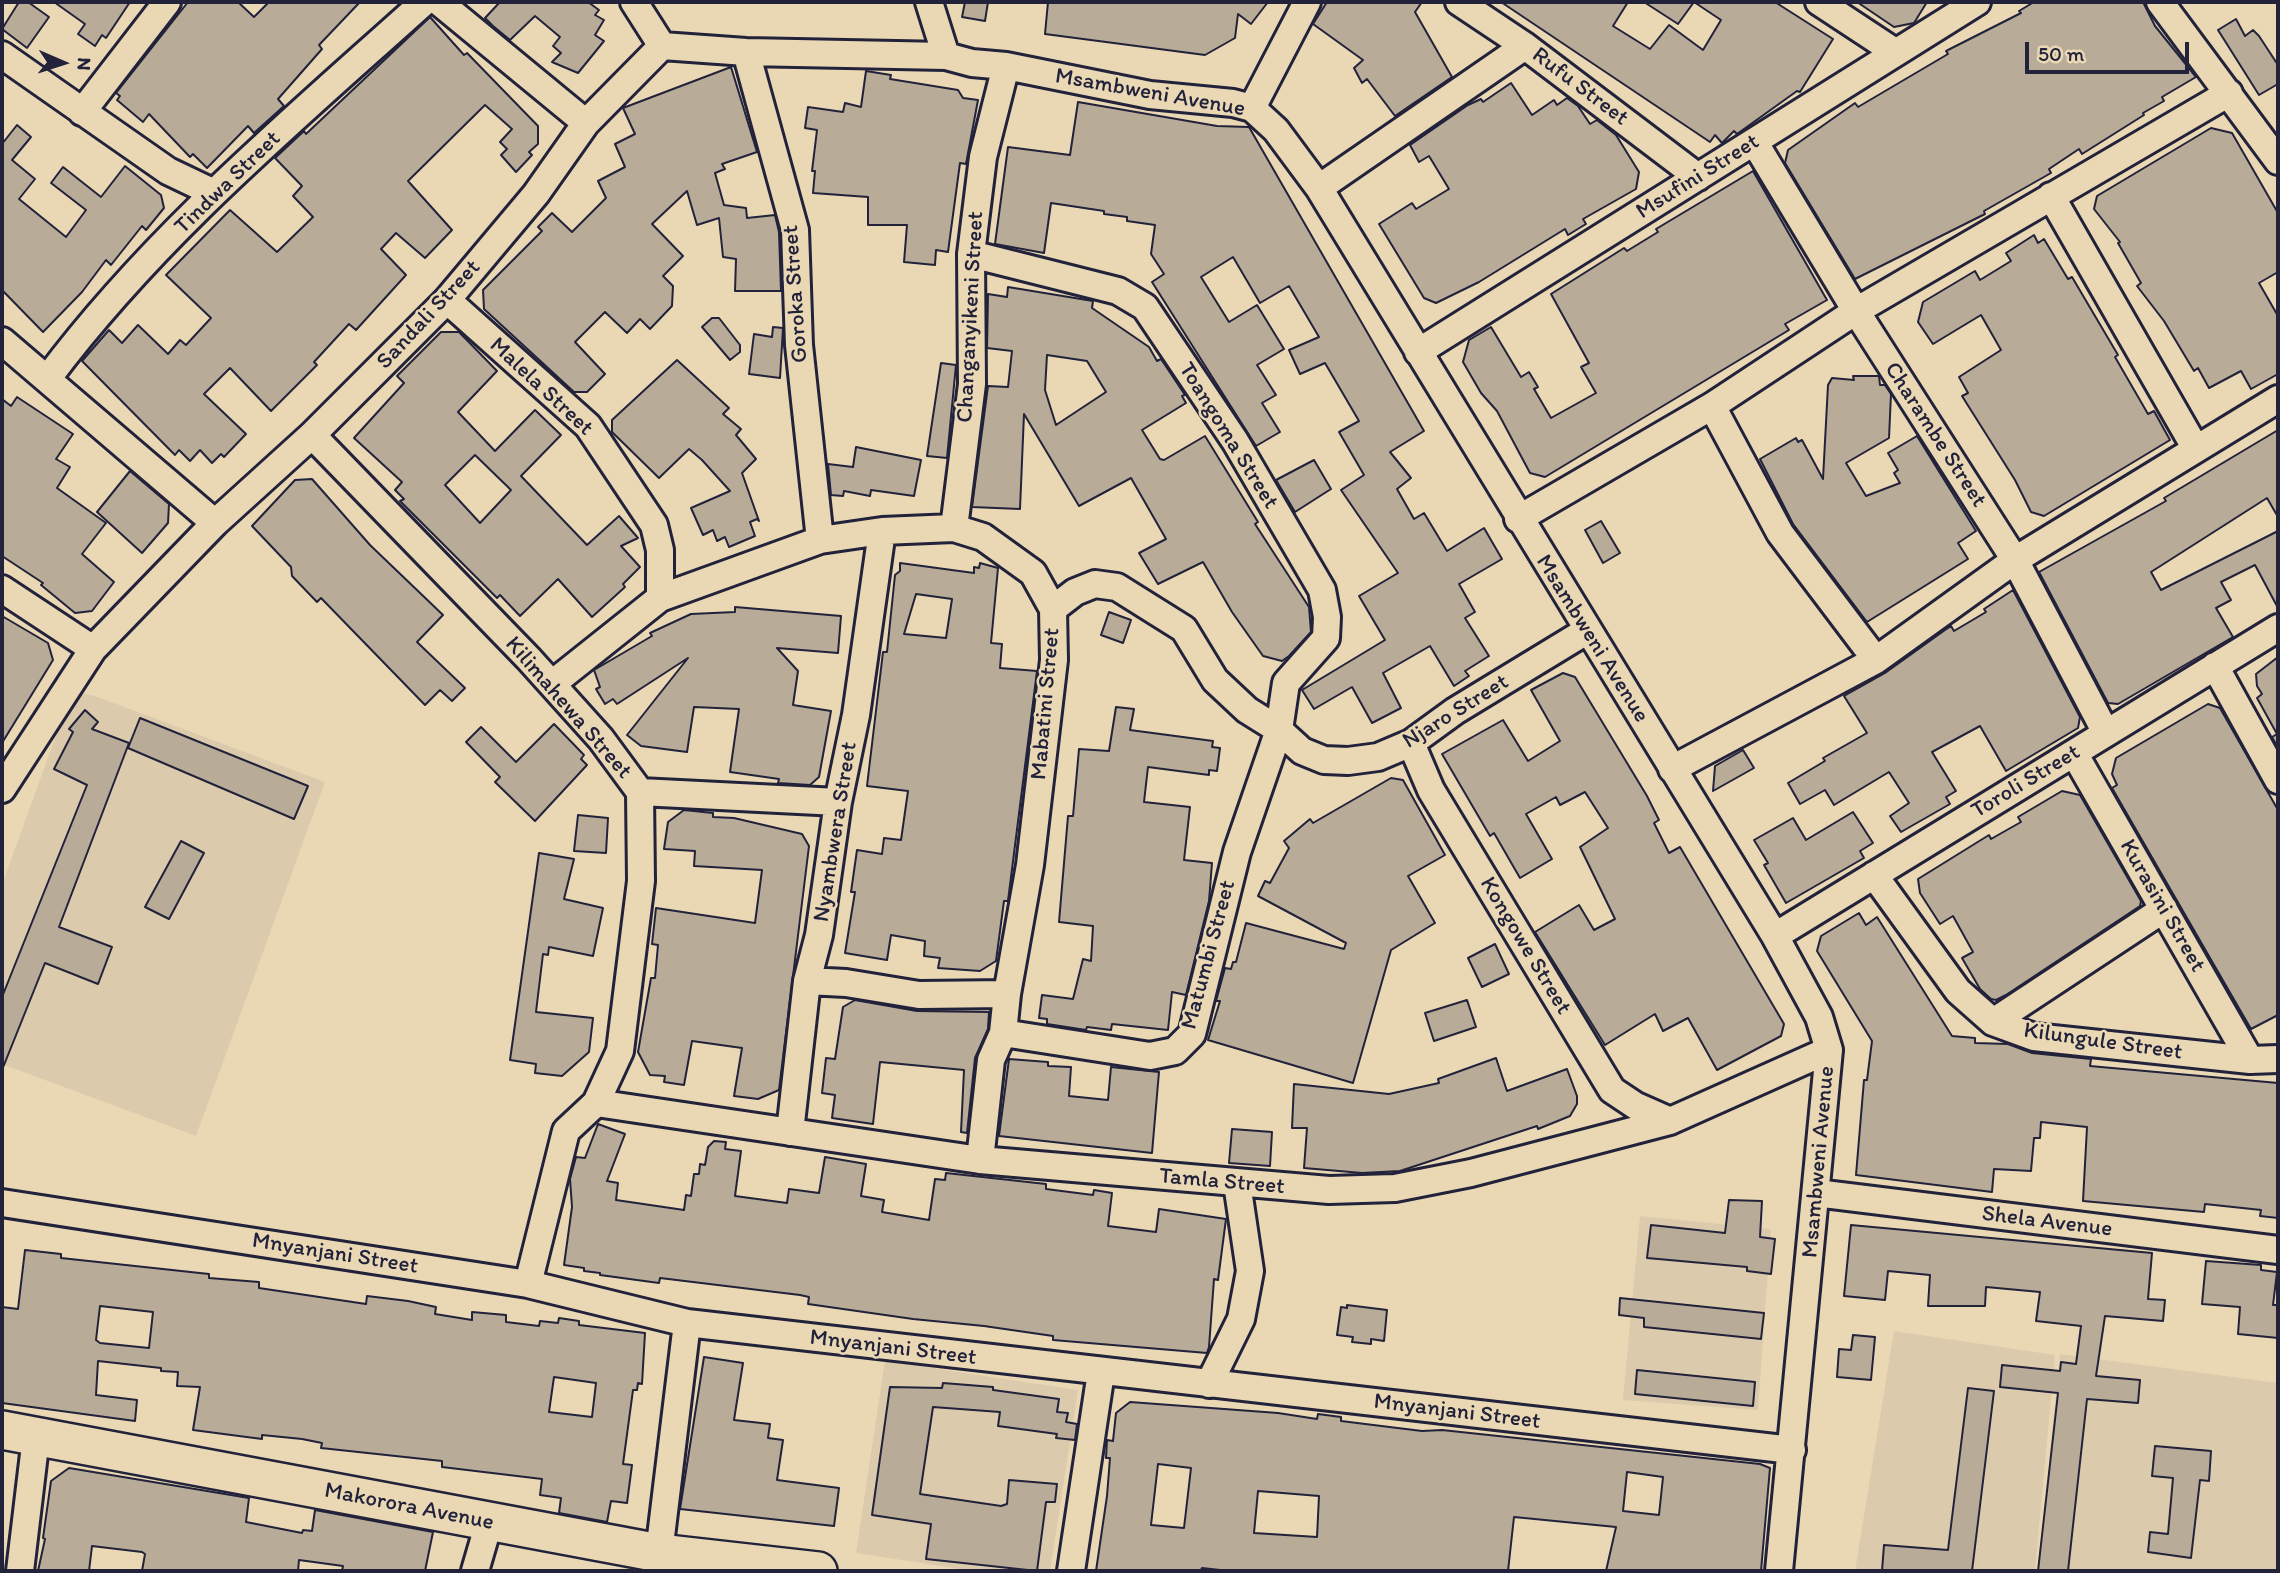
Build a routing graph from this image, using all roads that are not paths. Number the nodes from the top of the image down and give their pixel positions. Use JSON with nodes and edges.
{"nodes":[{"id":1,"x":167,"y":2,"type":"edge"},
{"id":2,"x":425,"y":2,"type":"edge"},
{"id":3,"x":439,"y":2,"type":"edge"},
{"id":4,"x":634,"y":2,"type":"edge"},
{"id":5,"x":929,"y":2,"type":"edge"},
{"id":6,"x":1307,"y":2,"type":"edge"},
{"id":7,"x":1459,"y":2,"type":"edge"},
{"id":8,"x":1819,"y":2,"type":"edge"},
{"id":9,"x":1978,"y":2,"type":"edge"},
{"id":10,"x":2160,"y":2,"type":"edge"},
{"id":11,"x":662,"y":46,"type":"junction"},
{"id":12,"x":1525,"y":46,"type":"junction"},
{"id":13,"x":746,"y":52,"type":"junction"},
{"id":14,"x":1895,"y":52,"type":"junction"},
{"id":15,"x":2,"y":55,"type":"edge"},
{"id":16,"x":946,"y":56,"type":"junction"},
{"id":17,"x":1006,"y":66,"type":"junction"},
{"id":18,"x":2229,"y":93,"type":"junction"},
{"id":19,"x":1252,"y":108,"type":"junction"},
{"id":20,"x":82,"y":111,"type":"junction"},
{"id":21,"x":586,"y":123,"type":"junction"},
{"id":22,"x":1755,"y":143,"type":"junction"},
{"id":23,"x":2278,"y":161,"type":"edge"},
{"id":24,"x":1698,"y":177,"type":"junction"},
{"id":25,"x":1319,"y":188,"type":"junction"},
{"id":26,"x":214,"y":193,"type":"junction"},
{"id":27,"x":2051,"y":197,"type":"junction"},
{"id":28,"x":971,"y":254,"type":"junction"},
{"id":29,"x":447,"y":300,"type":"junction"},
{"id":30,"x":1856,"y":312,"type":"junction"},
{"id":31,"x":2,"y":341,"type":"edge"},
{"id":32,"x":1418,"y":352,"type":"junction"},
{"id":33,"x":48,"y":378,"type":"junction"},
{"id":34,"x":2278,"y":399,"type":"edge"},
{"id":35,"x":1712,"y":406,"type":"junction"},
{"id":36,"x":312,"y":435,"type":"junction"},
{"id":37,"x":2196,"y":449,"type":"junction"},
{"id":38,"x":1518,"y":519,"type":"junction"},
{"id":39,"x":215,"y":523,"type":"junction"},
{"id":40,"x":954,"y":528,"type":"junction"},
{"id":41,"x":882,"y":531,"type":"junction"},
{"id":42,"x":820,"y":540,"type":"junction"},
{"id":43,"x":2015,"y":560,"type":"junction"},
{"id":44,"x":2,"y":589,"type":"edge"},
{"id":45,"x":660,"y":598,"type":"junction"},
{"id":46,"x":1053,"y":609,"type":"junction"},
{"id":47,"x":2278,"y":628,"type":"edge"},
{"id":48,"x":1588,"y":630,"type":"junction"},
{"id":49,"x":93,"y":649,"type":"junction"},
{"id":50,"x":1876,"y":660,"type":"junction"},
{"id":51,"x":2215,"y":666,"type":"junction"},
{"id":52,"x":552,"y":684,"type":"junction"},
{"id":53,"x":1279,"y":730,"type":"junction"},
{"id":54,"x":2106,"y":733,"type":"junction"},
{"id":55,"x":1411,"y":743,"type":"junction"},
{"id":56,"x":2074,"y":752,"type":"junction"},
{"id":57,"x":1672,"y":769,"type":"junction"},
{"id":58,"x":2278,"y":780,"type":"edge"},
{"id":59,"x":2,"y":789,"type":"edge"},
{"id":60,"x":640,"y":792,"type":"junction"},
{"id":61,"x":838,"y":802,"type":"junction"},
{"id":62,"x":1874,"y":875,"type":"junction"},
{"id":63,"x":2164,"y":909,"type":"junction"},
{"id":64,"x":1775,"y":936,"type":"junction"},
{"id":65,"x":807,"y":981,"type":"junction"},
{"id":66,"x":1007,"y":994,"type":"junction"},
{"id":67,"x":1993,"y":1022,"type":"junction"},
{"id":68,"x":1003,"y":1033,"type":"junction"},
{"id":69,"x":1829,"y":1050,"type":"junction"},
{"id":70,"x":2278,"y":1059,"type":"edge"},
{"id":71,"x":2250,"y":1060,"type":"junction"},
{"id":72,"x":596,"y":1103,"type":"junction"},
{"id":73,"x":1670,"y":1121,"type":"junction"},
{"id":74,"x":790,"y":1132,"type":"junction"},
{"id":75,"x":980,"y":1160,"type":"junction"},
{"id":76,"x":1237,"y":1184,"type":"junction"},
{"id":77,"x":1816,"y":1193,"type":"junction"},
{"id":78,"x":2,"y":1203,"type":"edge"},
{"id":79,"x":2278,"y":1250,"type":"edge"},
{"id":80,"x":528,"y":1284,"type":"junction"},
{"id":81,"x":687,"y":1323,"type":"junction"},
{"id":82,"x":1101,"y":1372,"type":"junction"},
{"id":83,"x":1209,"y":1384,"type":"junction"},
{"id":84,"x":19,"y":1433,"type":"edge"},
{"id":85,"x":1792,"y":1450,"type":"junction"},
{"id":86,"x":489,"y":1523,"type":"junction"},
{"id":87,"x":662,"y":1562,"type":"edge"},
{"id":88,"x":20,"y":1571,"type":"edge"},
{"id":89,"x":475,"y":1571,"type":"edge"},
{"id":90,"x":818,"y":1571,"type":"edge"},
{"id":91,"x":1071,"y":1571,"type":"edge"},
{"id":92,"x":1779,"y":1571,"type":"edge"}],
"edges":[{"from":1,"to":20,"type":"street"},
{"from":2,"to":26,"type":"street","name":"Tindwa Street"},
{"from":3,"to":21,"type":"street"},
{"from":4,"to":11,"type":"street"},
{"from":5,"to":16,"type":"street"},
{"from":6,"to":19,"type":"street"},
{"from":7,"to":12,"type":"street","name":"Rufu Street"},
{"from":8,"to":14,"type":"street"},
{"from":9,"to":14,"type":"street","name":"Msufini Street"},
{"from":10,"to":18,"type":"street"},
{"from":11,"to":13,"type":"street"},
{"from":11,"to":21,"type":"street","name":"Sandali Street"},
{"from":12,"to":24,"type":"street","name":"Rufu Street"},
{"from":12,"to":25,"type":"street"},
{"from":13,"to":16,"type":"street"},
{"from":13,"to":42,"type":"street","name":"Goroka Street"},
{"from":14,"to":22,"type":"street","name":"Msufini Street"},
{"from":15,"to":20,"type":"street"},
{"from":16,"to":17,"type":"street","name":"Msambweni Avenue"},
{"from":17,"to":19,"type":"street","name":"Msambweni Avenue"},
{"from":17,"to":28,"type":"street","name":"Changanyikeni Street"},
{"from":18,"to":23,"type":"street"},
{"from":18,"to":27,"type":"street"},
{"from":19,"to":25,"type":"street","name":"Msambweni Avenue"},
{"from":20,"to":26,"type":"street"},
{"from":21,"to":29,"type":"street","name":"Sandali Street"},
{"from":22,"to":24,"type":"street","name":"Msufini Street"},
{"from":22,"to":30,"type":"street","name":"Charambe Street"},
{"from":24,"to":32,"type":"street","name":"Msufini Street"},
{"from":25,"to":32,"type":"street","name":"Msambweni Avenue"},
{"from":26,"to":33,"type":"street","name":"Tindwa Street"},
{"from":27,"to":30,"type":"street"},
{"from":27,"to":37,"type":"street"},
{"from":28,"to":40,"type":"street","name":"Changanyikeni Street"},
{"from":28,"to":53,"type":"street","name":"Toangoma Street"},
{"from":29,"to":36,"type":"street","name":"Sandali Street"},
{"from":29,"to":45,"type":"street","name":"Malela Street"},
{"from":30,"to":35,"type":"street"},
{"from":30,"to":43,"type":"street","name":"Charambe Street"},
{"from":31,"to":33,"type":"street"},
{"from":32,"to":38,"type":"street","name":"Msambweni Avenue"},
{"from":33,"to":39,"type":"street"},
{"from":34,"to":37,"type":"street"},
{"from":35,"to":38,"type":"street"},
{"from":35,"to":50,"type":"street"},
{"from":36,"to":39,"type":"street","name":"Sandali Street"},
{"from":36,"to":52,"type":"street","name":"Kilimahewa Street"},
{"from":37,"to":43,"type":"street"},
{"from":38,"to":48,"type":"street","name":"Msambweni Avenue"},
{"from":39,"to":49,"type":"street","name":"Sandali Street"},
{"from":40,"to":41,"type":"street","name":"Mabatini Street"},
{"from":40,"to":46,"type":"street","name":"Mabatini Street"},
{"from":41,"to":42,"type":"street","name":"Mabatini Street"},
{"from":41,"to":61,"type":"street","name":"Nyambwera Street"},
{"from":42,"to":45,"type":"street","name":"Mabatini Street"},
{"from":43,"to":50,"type":"street"},
{"from":43,"to":54,"type":"street","name":"Charambe Street"},
{"from":44,"to":49,"type":"street"},
{"from":45,"to":52,"type":"street","name":"Mabatini Street"},
{"from":46,"to":53,"type":"street","name":"Njaro Street"},
{"from":46,"to":66,"type":"street","name":"Mabatini Street"},
{"from":47,"to":51,"type":"street","name":"Toroli Street"},
{"from":48,"to":55,"type":"street","name":"Njaro Street"},
{"from":48,"to":57,"type":"street","name":"Msambweni Avenue"},
{"from":49,"to":59,"type":"street","name":"Sandali Street"},
{"from":50,"to":57,"type":"street"},
{"from":51,"to":54,"type":"street","name":"Toroli Street"},
{"from":51,"to":58,"type":"street"},
{"from":52,"to":60,"type":"street","name":"Kilimahewa Street"},
{"from":53,"to":55,"type":"street","name":"Njaro Street"},
{"from":53,"to":68,"type":"street","name":"Matumbi Street"},
{"from":54,"to":56,"type":"street","name":"Toroli Street"},
{"from":55,"to":73,"type":"street","name":"Kongowe Street"},
{"from":56,"to":62,"type":"street","name":"Toroli Street"},
{"from":56,"to":63,"type":"street","name":"Kurasini Street"},
{"from":57,"to":64,"type":"street","name":"Msambweni Avenue"},
{"from":60,"to":61,"type":"street"},
{"from":60,"to":72,"type":"street","name":"Kilimahewa Street"},
{"from":61,"to":65,"type":"street","name":"Nyambwera Street"},
{"from":62,"to":64,"type":"street","name":"Toroli Street"},
{"from":62,"to":67,"type":"street","name":"Kilungule Street"},
{"from":63,"to":67,"type":"street"},
{"from":63,"to":71,"type":"street","name":"Kurasini Street"},
{"from":64,"to":69,"type":"street","name":"Msambweni Avenue"},
{"from":65,"to":66,"type":"street"},
{"from":65,"to":74,"type":"street","name":"Nyambwera Street"},
{"from":66,"to":68,"type":"street","name":"Mabatini Street"},
{"from":67,"to":71,"type":"street","name":"Kilungule Street"},
{"from":68,"to":75,"type":"street","name":"Mabatini Street"},
{"from":69,"to":73,"type":"street","name":"Tamla Street"},
{"from":69,"to":77,"type":"street","name":"Msambweni Avenue"},
{"from":70,"to":71,"type":"street","name":"Kilungule Street"},
{"from":72,"to":74,"type":"street","name":"Tamla Street"},
{"from":72,"to":80,"type":"street","name":"Kilimahewa Street"},
{"from":73,"to":76,"type":"street","name":"Tamla Street"},
{"from":74,"to":75,"type":"street","name":"Tamla Street"},
{"from":75,"to":76,"type":"street","name":"Tamla Street"},
{"from":76,"to":83,"type":"street"},
{"from":77,"to":79,"type":"street","name":"Shela Avenue"},
{"from":77,"to":85,"type":"street","name":"Msambweni Avenue"},
{"from":78,"to":80,"type":"street","name":"Mnyanjani Street"},
{"from":80,"to":81,"type":"street","name":"Mnyanjani Street"},
{"from":81,"to":82,"type":"street","name":"Mnyanjani Street"},
{"from":81,"to":87,"type":"street"},
{"from":82,"to":83,"type":"street","name":"Mnyanjani Street"},
{"from":82,"to":91,"type":"street"},
{"from":83,"to":85,"type":"street","name":"Mnyanjani Street"},
{"from":84,"to":86,"type":"street","name":"Makorora Avenue"},
{"from":84,"to":88,"type":"street"},
{"from":85,"to":92,"type":"street","name":"Msambweni Avenue"},
{"from":86,"to":87,"type":"street","name":"Makorora Avenue"},
{"from":86,"to":89,"type":"street"},
{"from":87,"to":90,"type":"street","name":"Makorora Avenue"}]}
